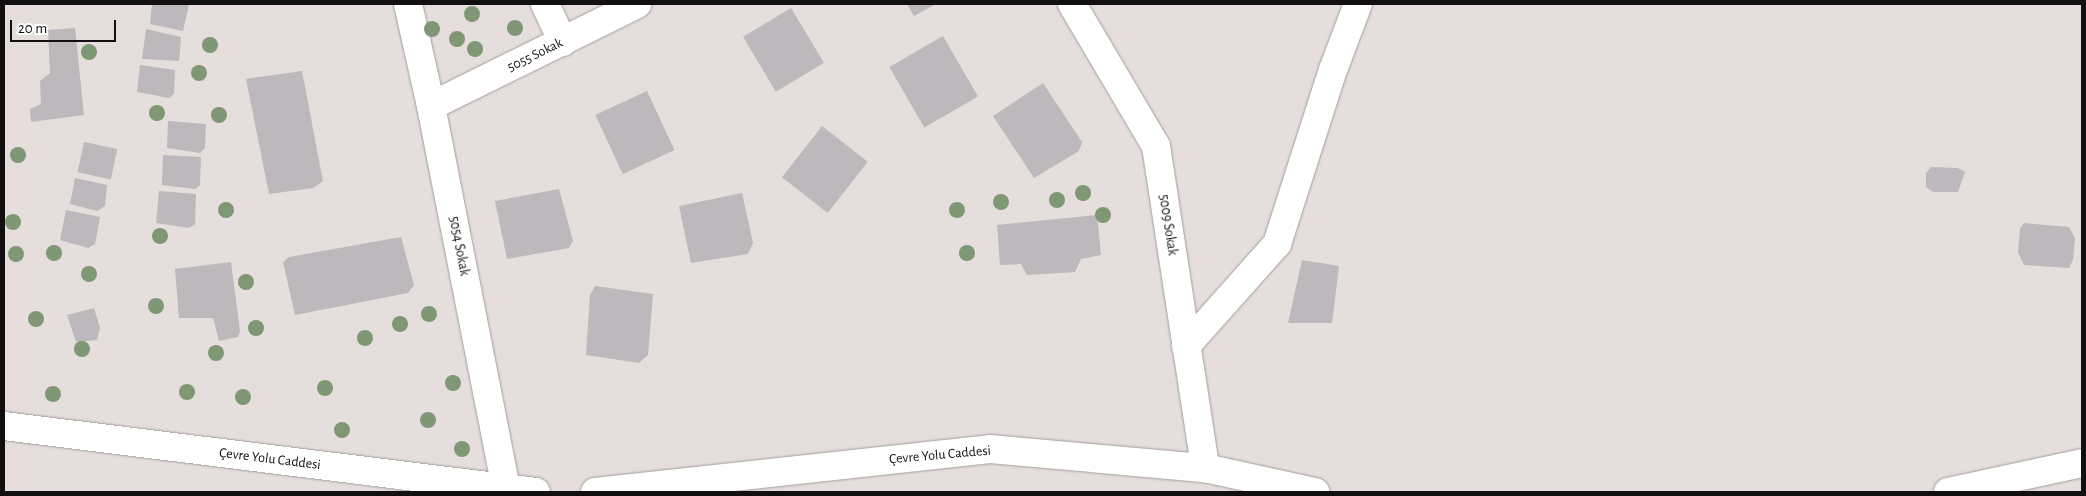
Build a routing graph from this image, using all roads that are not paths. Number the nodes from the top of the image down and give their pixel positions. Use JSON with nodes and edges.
{"nodes":[{"id":1,"x":408,"y":4,"type":"edge"},
{"id":2,"x":545,"y":4,"type":"edge"},
{"id":3,"x":637,"y":4,"type":"edge"},
{"id":4,"x":1072,"y":4,"type":"edge"},
{"id":5,"x":1358,"y":4,"type":"edge"},
{"id":6,"x":563,"y":42,"type":"junction"},
{"id":7,"x":431,"y":106,"type":"junction"},
{"id":8,"x":1186,"y":346,"type":"junction"},
{"id":9,"x":4,"y":426,"type":"edge"},
{"id":10,"x":2082,"y":463,"type":"edge"},
{"id":11,"x":1205,"y":468,"type":"junction"},
{"id":12,"x":506,"y":489,"type":"junction"},
{"id":13,"x":536,"y":492,"type":"edge"},
{"id":14,"x":594,"y":492,"type":"edge"},
{"id":15,"x":1315,"y":492,"type":"edge"},
{"id":16,"x":1948,"y":492,"type":"edge"}],
"edges":[{"from":1,"to":7,"type":"street","name":"5054 Sokak"},
{"from":2,"to":6,"type":"street"},
{"from":3,"to":6,"type":"street","name":"5055 Sokak"},
{"from":4,"to":8,"type":"street","name":"5009 Sokak"},
{"from":5,"to":8,"type":"street"},
{"from":6,"to":7,"type":"street","name":"5055 Sokak"},
{"from":7,"to":12,"type":"street","name":"5054 Sokak"},
{"from":8,"to":11,"type":"street","name":"5009 Sokak"},
{"from":9,"to":12,"type":"street","name":"Çevre Yolu Caddesi"},
{"from":10,"to":16,"type":"street"},
{"from":11,"to":14,"type":"street","name":"Çevre Yolu Caddesi"},
{"from":11,"to":15,"type":"street","name":"Çevre Yolu Caddesi"},
{"from":12,"to":13,"type":"street","name":"Çevre Yolu Caddesi"}]}
